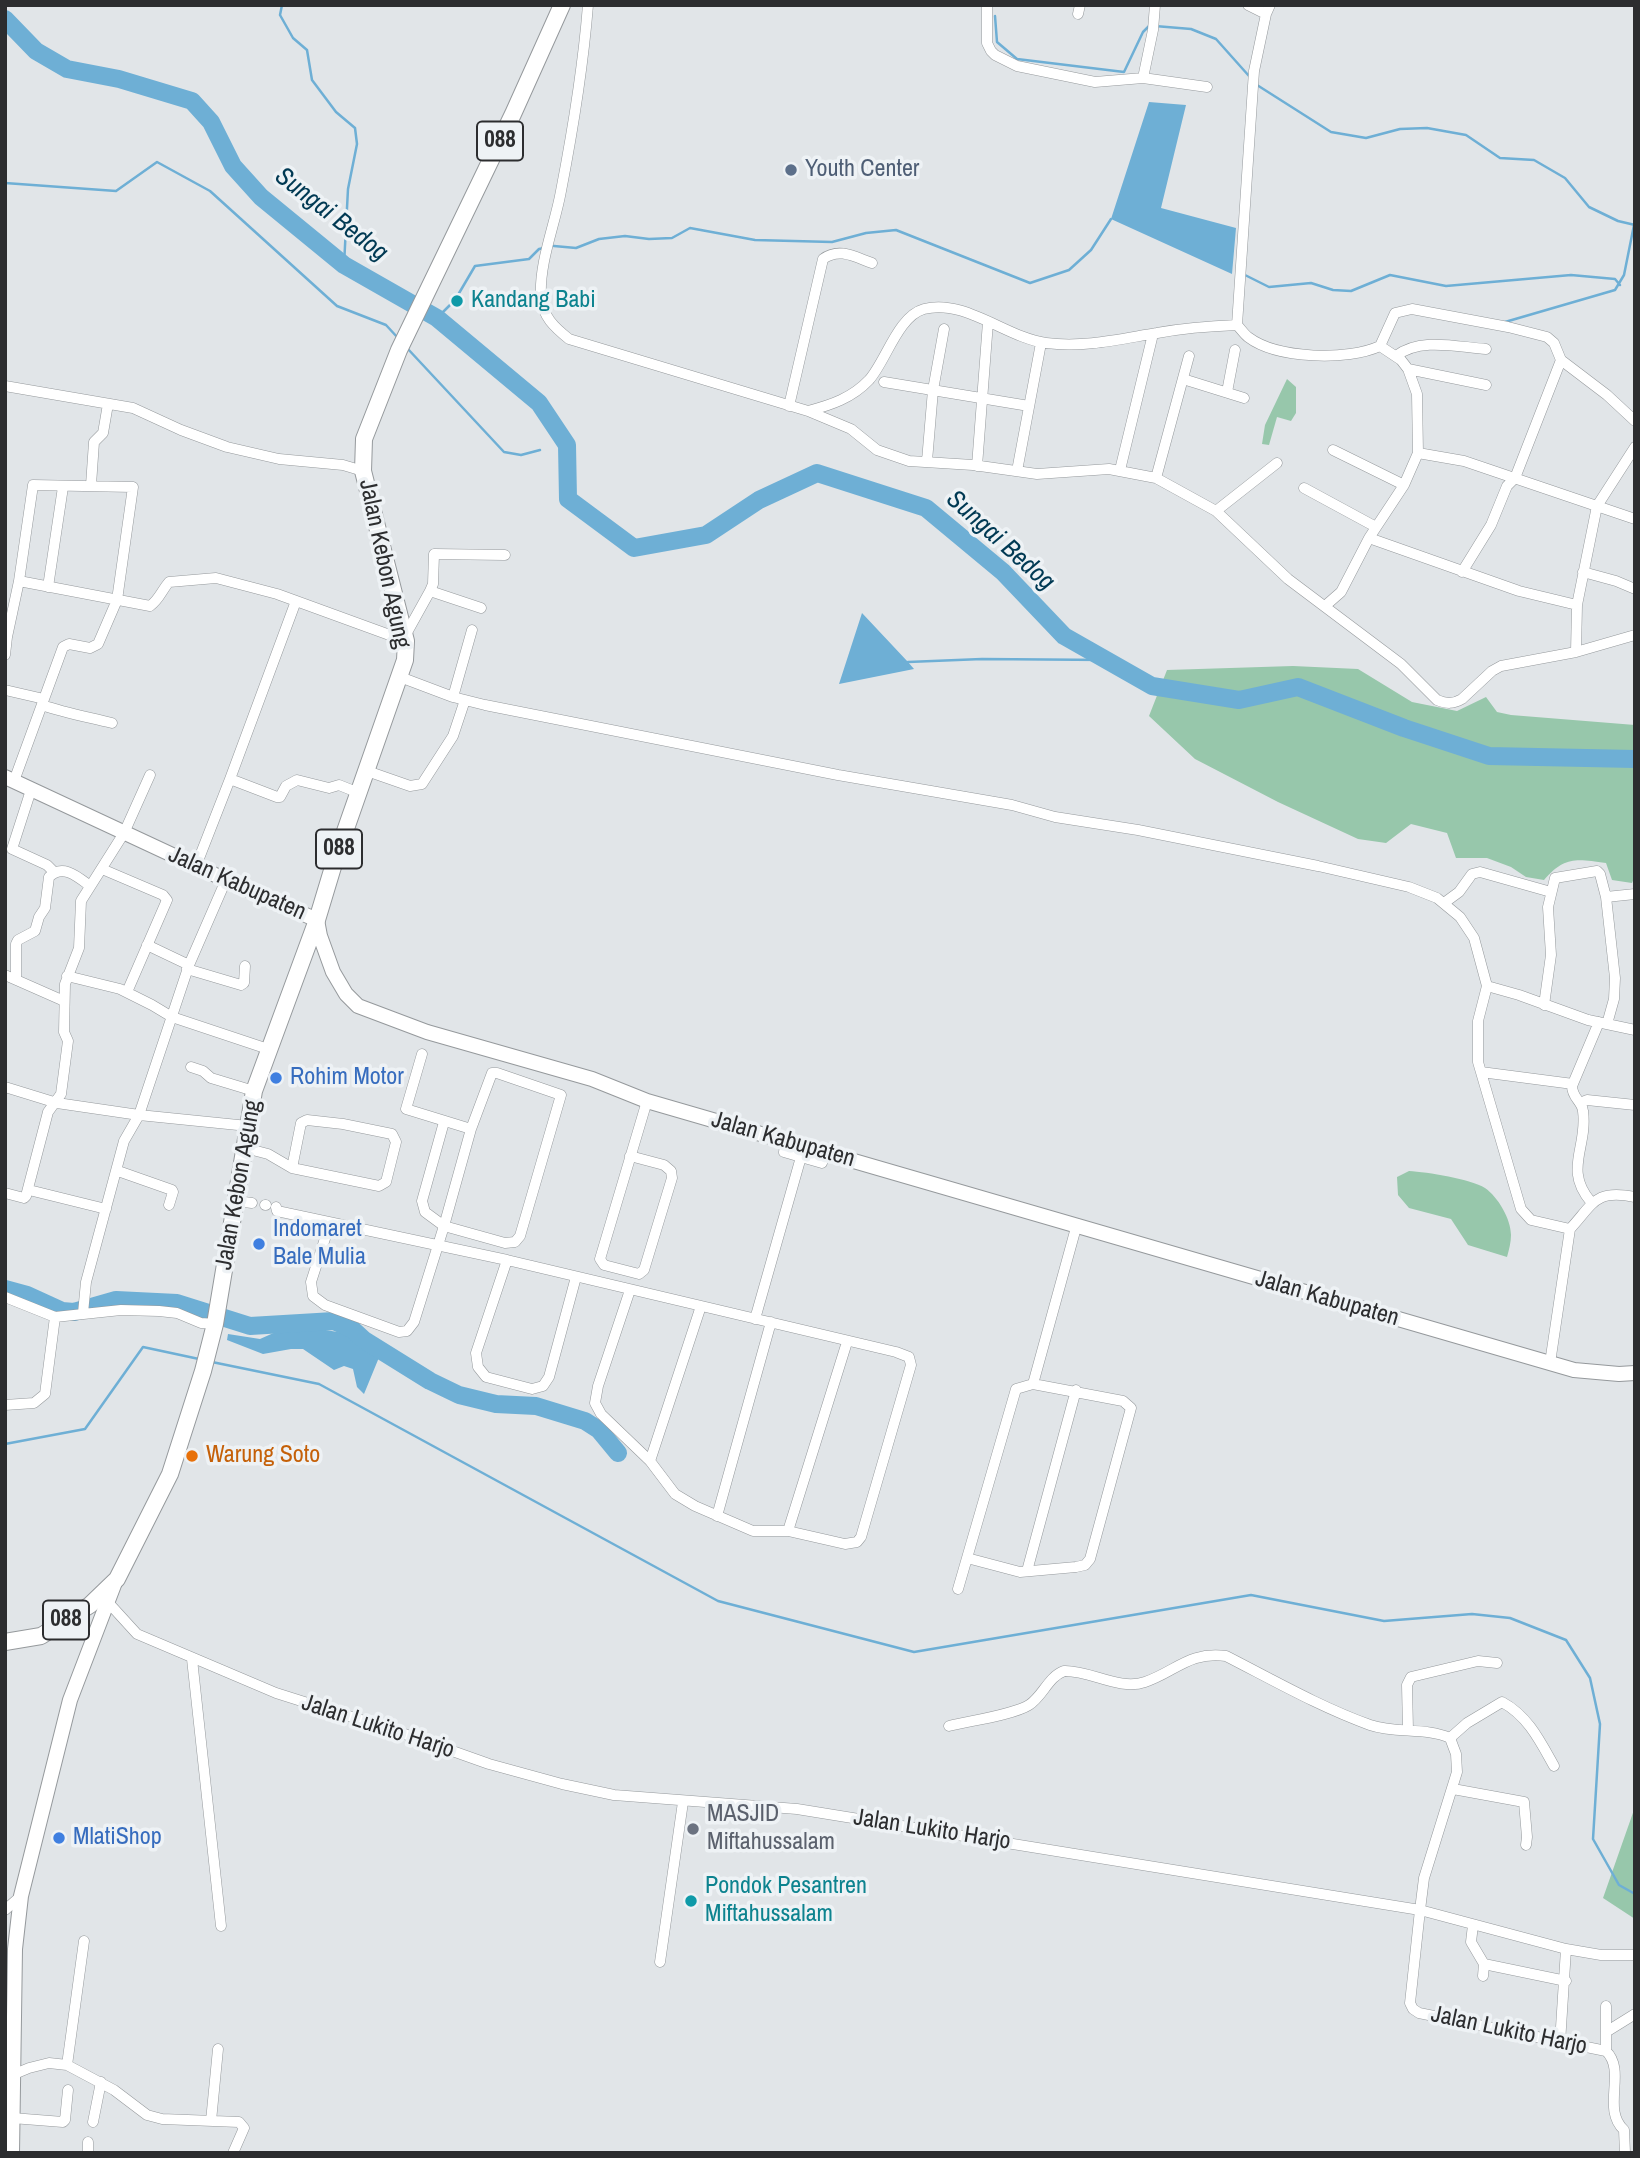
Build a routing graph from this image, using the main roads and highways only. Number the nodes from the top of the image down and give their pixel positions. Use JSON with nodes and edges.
{"nodes":[{"id":1,"x":562,"y":5,"type":"edge"},
{"id":2,"x":10,"y":779,"type":"edge"},
{"id":3,"x":317,"y":920,"type":"junction"},
{"id":4,"x":1635,"y":1373,"type":"edge"},
{"id":5,"x":104,"y":1598,"type":"junction"},
{"id":6,"x":5,"y":1642,"type":"edge"},
{"id":7,"x":9,"y":2030,"type":"edge"},
{"id":8,"x":9,"y":2077,"type":"edge"},
{"id":9,"x":12,"y":2153,"type":"edge"}],
"edges":[{"from":1,"to":3,"type":"main road","name":"Jalan Kebon Agung","number":"088"},
{"from":2,"to":3,"type":"main road","name":"Jalan Kabupaten"},
{"from":3,"to":4,"type":"main road","name":"Jalan Kabupaten"},
{"from":3,"to":5,"type":"main road","name":"Jalan Kebon Agung","number":"088"},
{"from":5,"to":6,"type":"main road","name":"Jalan Kebon Agung","number":"088"},
{"from":5,"to":7,"type":"main road"},
{"from":7,"to":8,"type":"main road"},
{"from":8,"to":9,"type":"main road"}]}
